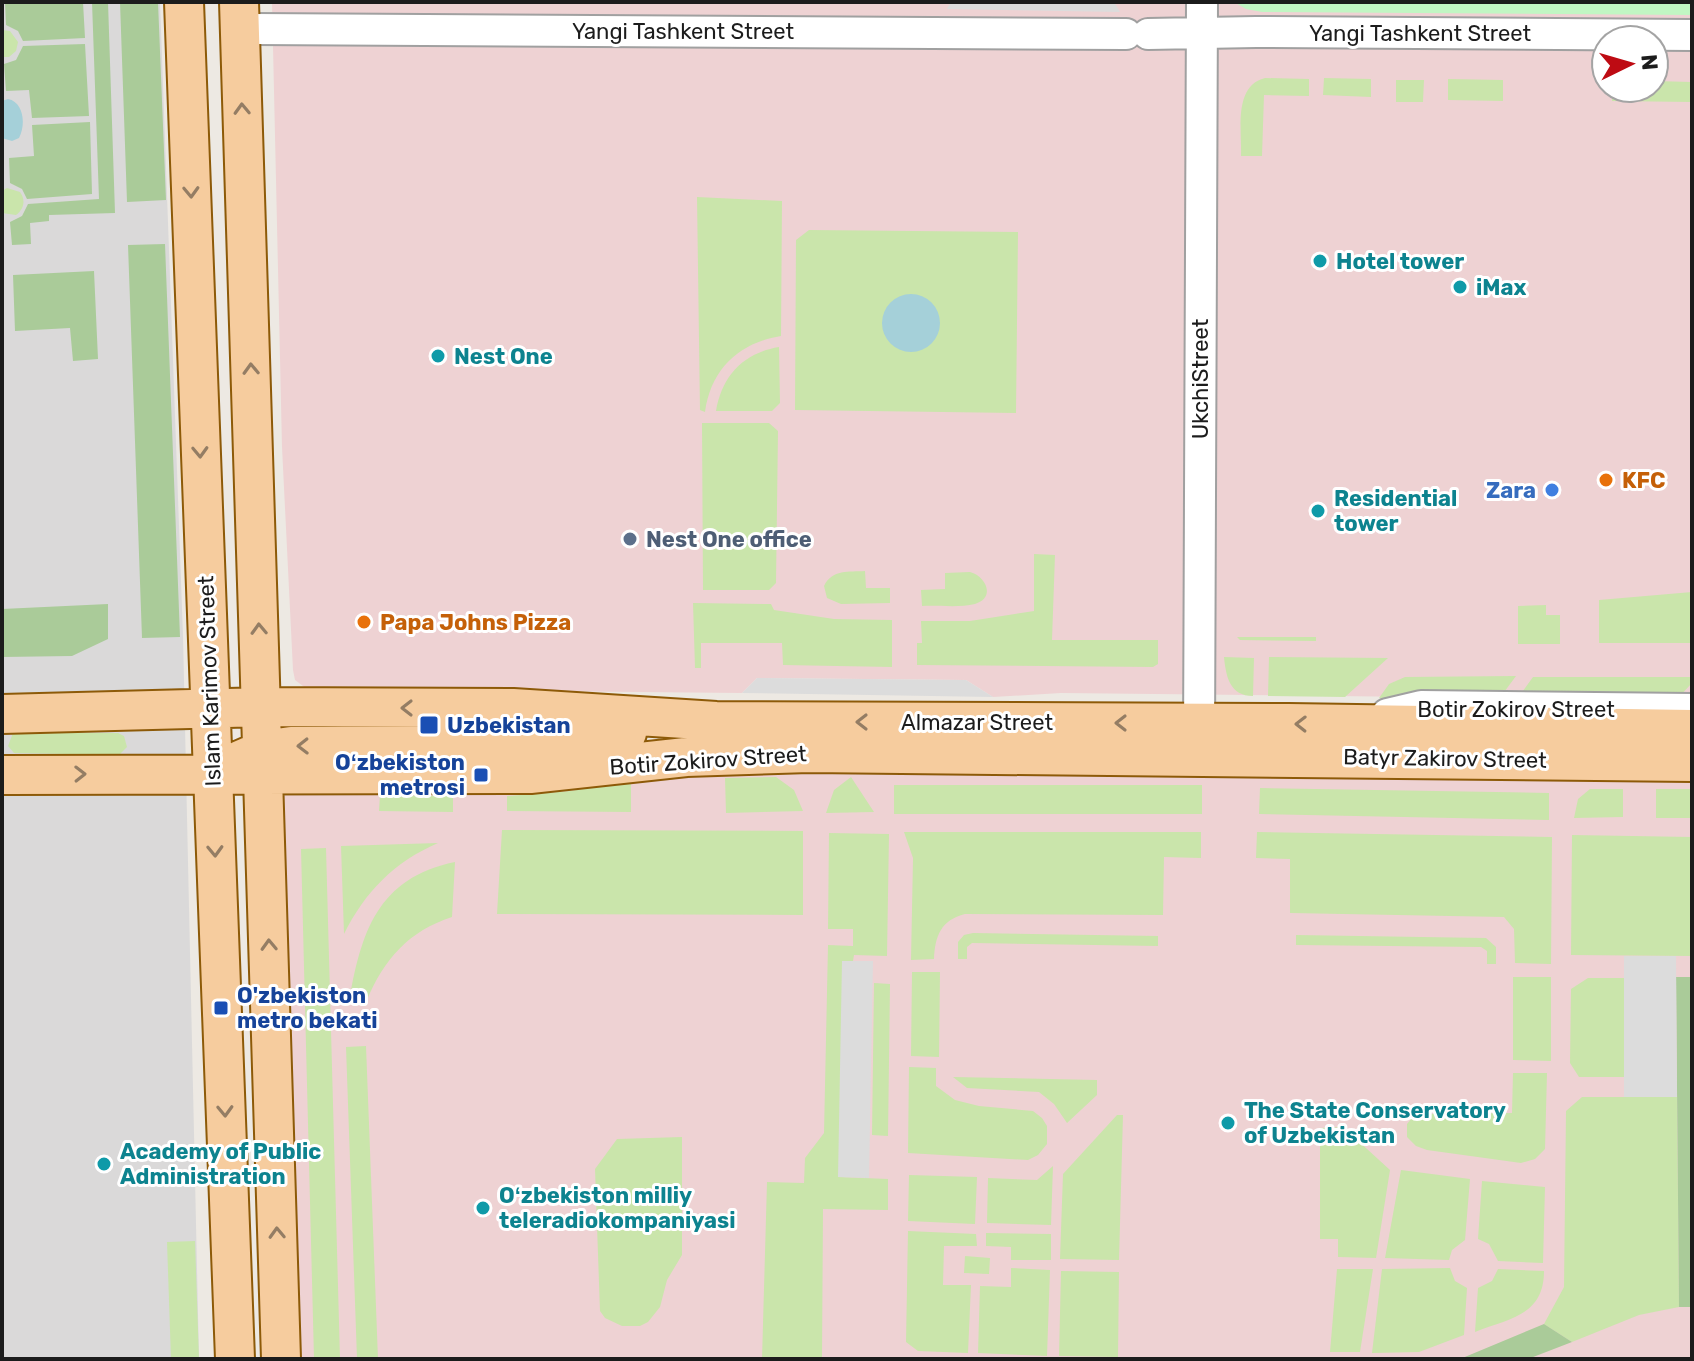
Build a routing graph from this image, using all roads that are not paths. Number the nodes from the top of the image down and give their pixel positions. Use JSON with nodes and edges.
{"nodes":[{"id":1,"x":184,"y":2,"type":"edge"},
{"id":2,"x":1202,"y":2,"type":"edge"},
{"id":3,"x":239,"y":16,"type":"edge"},
{"id":4,"x":1202,"y":35,"type":"junction"},
{"id":5,"x":1692,"y":35,"type":"edge"},
{"id":6,"x":262,"y":707,"type":"junction"},
{"id":7,"x":210,"y":708,"type":"junction"},
{"id":8,"x":1692,"y":709,"type":"edge"},
{"id":9,"x":2,"y":714,"type":"edge"},
{"id":10,"x":716,"y":721,"type":"junction"},
{"id":11,"x":1341,"y":725,"type":"junction"},
{"id":12,"x":1692,"y":729,"type":"edge"},
{"id":13,"x":1199,"y":751,"type":"junction"},
{"id":14,"x":263,"y":762,"type":"junction"},
{"id":15,"x":1692,"y":762,"type":"edge"},
{"id":16,"x":212,"y":773,"type":"junction"},
{"id":17,"x":2,"y":775,"type":"edge"},
{"id":18,"x":1692,"y":777,"type":"edge"},
{"id":19,"x":280,"y":1311,"type":"junction"},
{"id":20,"x":234,"y":1312,"type":"junction"},
{"id":21,"x":235,"y":1359,"type":"edge"},
{"id":22,"x":281,"y":1359,"type":"edge"}],
"edges":[{"from":1,"to":7,"type":"main road","name":"Islam Karimov Street","one_way":true},
{"from":2,"to":4,"type":"street","name":"UkchiStreet"},
{"from":3,"to":4,"type":"street","name":"Yangi Tashkent Street"},
{"from":6,"to":3,"type":"main road","one_way":true},
{"from":4,"to":5,"type":"street","name":"Yangi Tashkent Street"},
{"from":4,"to":13,"type":"street","name":"UkchiStreet"},
{"from":6,"to":7,"type":"main road","name":"Almazar Street"},
{"from":10,"to":6,"type":"main road","name":"Almazar Street","one_way":true},
{"from":6,"to":14,"type":"main road"},
{"from":7,"to":9,"type":"main road","name":"Almazar Street"},
{"from":7,"to":16,"type":"main road","name":"Islam Karimov Street"},
{"from":8,"to":11,"type":"street","name":"Botir Zokirov Street"},
{"from":13,"to":10,"type":"main road","name":"Almazar Street","one_way":true},
{"from":10,"to":14,"type":"main road","one_way":true},
{"from":11,"to":12,"type":"main road","name":"Almazar Street"},
{"from":11,"to":13,"type":"main road","name":"Almazar Street","one_way":true},
{"from":13,"to":14,"type":"main road","name":"Botir Zokirov Street"},
{"from":13,"to":15,"type":"main road","name":"Batyr Zakirov Street"},
{"from":13,"to":18,"type":"street"},
{"from":14,"to":16,"type":"main road"},
{"from":19,"to":14,"type":"main road","one_way":true},
{"from":17,"to":16,"type":"main road","one_way":true},
{"from":16,"to":20,"type":"main road","name":"Islam Karimov Street","one_way":true},
{"from":19,"to":20,"type":"main road"},
{"from":19,"to":22,"type":"main road"},
{"from":20,"to":21,"type":"main road","name":"Islam Karimov Street"}]}
